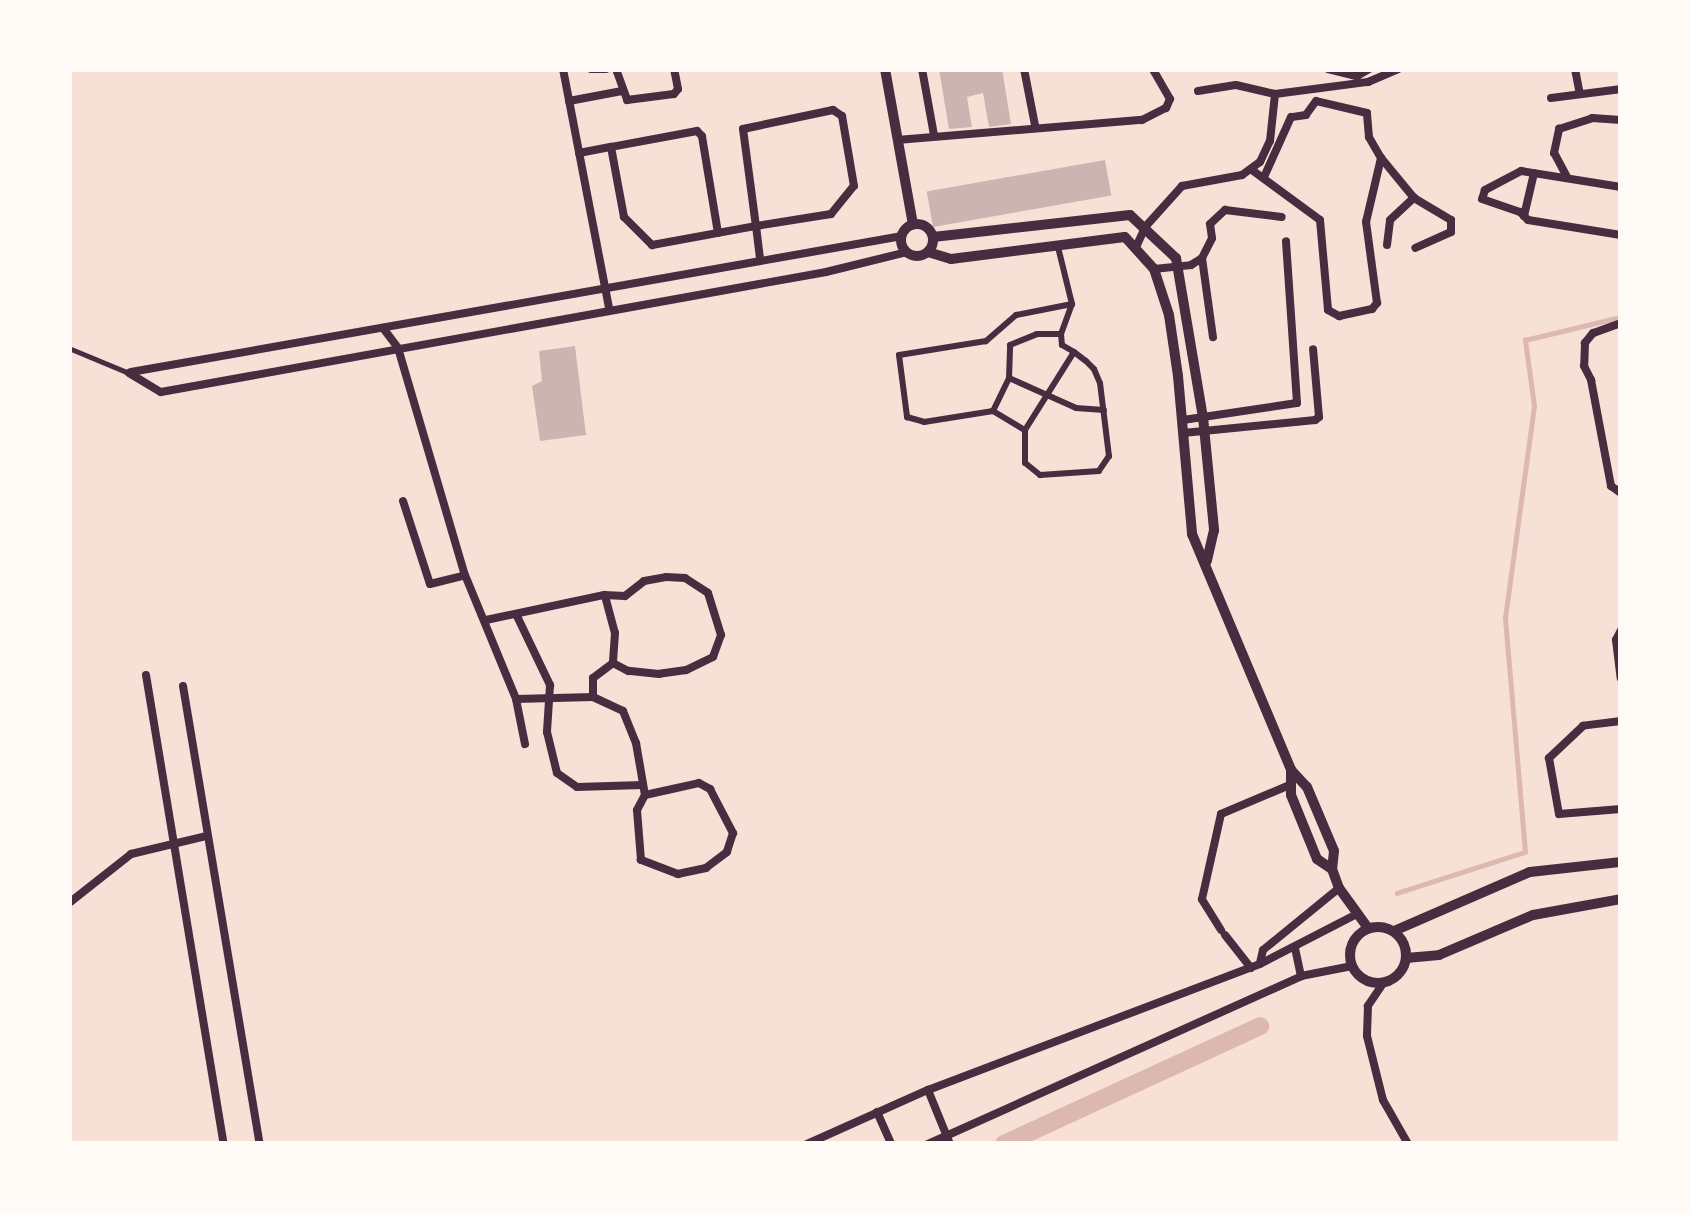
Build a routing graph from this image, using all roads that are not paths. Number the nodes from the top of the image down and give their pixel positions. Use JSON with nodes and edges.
{"nodes":[{"id":1,"x":563,"y":69,"type":"edge"},
{"id":2,"x":591,"y":69,"type":"edge"},
{"id":3,"x":606,"y":69,"type":"edge"},
{"id":4,"x":616,"y":69,"type":"edge"},
{"id":5,"x":674,"y":69,"type":"edge"},
{"id":6,"x":885,"y":69,"type":"edge"},
{"id":7,"x":922,"y":69,"type":"edge"},
{"id":8,"x":1024,"y":69,"type":"edge"},
{"id":9,"x":1153,"y":69,"type":"edge"},
{"id":10,"x":1328,"y":69,"type":"edge"},
{"id":11,"x":1369,"y":69,"type":"edge"},
{"id":12,"x":1398,"y":69,"type":"edge"},
{"id":13,"x":1575,"y":69,"type":"edge"},
{"id":14,"x":1621,"y":89,"type":"edge"},
{"id":15,"x":622,"y":91,"type":"junction"},
{"id":16,"x":1198,"y":91,"type":"dead end"},
{"id":17,"x":1275,"y":94,"type":"junction"},
{"id":18,"x":1580,"y":94,"type":"junction"},
{"id":19,"x":1551,"y":98,"type":"dead end"},
{"id":20,"x":569,"y":101,"type":"junction"},
{"id":21,"x":1621,"y":120,"type":"edge"},
{"id":22,"x":1034,"y":125,"type":"junction"},
{"id":23,"x":934,"y":135,"type":"junction"},
{"id":24,"x":897,"y":140,"type":"junction"},
{"id":25,"x":1275,"y":141,"type":"junction"},
{"id":26,"x":611,"y":147,"type":"junction"},
{"id":27,"x":579,"y":153,"type":"junction"},
{"id":28,"x":1382,"y":158,"type":"junction"},
{"id":29,"x":1252,"y":170,"type":"junction"},
{"id":30,"x":1534,"y":173,"type":"junction"},
{"id":31,"x":1264,"y":176,"type":"junction"},
{"id":32,"x":1568,"y":178,"type":"junction"},
{"id":33,"x":1621,"y":187,"type":"edge"},
{"id":34,"x":1414,"y":198,"type":"junction"},
{"id":35,"x":1396,"y":210,"type":"junction"},
{"id":36,"x":1367,"y":214,"type":"junction"},
{"id":37,"x":1130,"y":215,"type":"junction"},
{"id":38,"x":1525,"y":216,"type":"junction"},
{"id":39,"x":1282,"y":217,"type":"dead end"},
{"id":40,"x":913,"y":225,"type":"junction"},
{"id":41,"x":756,"y":226,"type":"junction"},
{"id":42,"x":1146,"y":226,"type":"junction"},
{"id":43,"x":718,"y":233,"type":"junction"},
{"id":44,"x":1621,"y":235,"type":"edge"},
{"id":45,"x":902,"y":236,"type":"junction"},
{"id":46,"x":933,"y":237,"type":"junction"},
{"id":47,"x":1125,"y":238,"type":"junction"},
{"id":48,"x":1286,"y":241,"type":"dead end"},
{"id":49,"x":1387,"y":244,"type":"dead end"},
{"id":50,"x":1058,"y":247,"type":"junction"},
{"id":51,"x":1136,"y":247,"type":"junction"},
{"id":52,"x":1415,"y":248,"type":"dead end"},
{"id":53,"x":928,"y":251,"type":"junction"},
{"id":54,"x":907,"y":252,"type":"junction"},
{"id":55,"x":1202,"y":258,"type":"junction"},
{"id":56,"x":760,"y":260,"type":"junction"},
{"id":57,"x":1180,"y":268,"type":"junction"},
{"id":58,"x":1154,"y":269,"type":"junction"},
{"id":59,"x":604,"y":287,"type":"junction"},
{"id":60,"x":1072,"y":304,"type":"junction"},
{"id":61,"x":609,"y":310,"type":"junction"},
{"id":62,"x":1621,"y":323,"type":"edge"},
{"id":63,"x":383,"y":328,"type":"junction"},
{"id":64,"x":1060,"y":334,"type":"junction"},
{"id":65,"x":1213,"y":337,"type":"dead end"},
{"id":66,"x":69,"y":348,"type":"edge"},
{"id":67,"x":398,"y":348,"type":"junction"},
{"id":68,"x":1313,"y":349,"type":"dead end"},
{"id":69,"x":1073,"y":352,"type":"junction"},
{"id":70,"x":130,"y":373,"type":"junction"},
{"id":71,"x":1009,"y":378,"type":"junction"},
{"id":72,"x":1048,"y":393,"type":"junction"},
{"id":73,"x":1103,"y":410,"type":"junction"},
{"id":74,"x":993,"y":411,"type":"junction"},
{"id":75,"x":1204,"y":424,"type":"junction"},
{"id":76,"x":1182,"y":427,"type":"junction"},
{"id":77,"x":1025,"y":430,"type":"junction"},
{"id":78,"x":1621,"y":493,"type":"edge"},
{"id":79,"x":403,"y":501,"type":"dead end"},
{"id":80,"x":1207,"y":561,"type":"junction"},
{"id":81,"x":465,"y":575,"type":"junction"},
{"id":82,"x":604,"y":595,"type":"junction"},
{"id":83,"x":516,"y":614,"type":"junction"},
{"id":84,"x":486,"y":620,"type":"junction"},
{"id":85,"x":1621,"y":630,"type":"edge"},
{"id":86,"x":613,"y":663,"type":"junction"},
{"id":87,"x":146,"y":676,"type":"dead end"},
{"id":88,"x":1621,"y":678,"type":"edge"},
{"id":89,"x":183,"y":686,"type":"dead end"},
{"id":90,"x":593,"y":697,"type":"junction"},
{"id":91,"x":550,"y":698,"type":"junction"},
{"id":92,"x":516,"y":699,"type":"junction"},
{"id":93,"x":1621,"y":721,"type":"edge"},
{"id":94,"x":525,"y":744,"type":"dead end"},
{"id":95,"x":1294,"y":778,"type":"junction"},
{"id":96,"x":644,"y":790,"type":"junction"},
{"id":97,"x":1621,"y":809,"type":"edge"},
{"id":98,"x":206,"y":836,"type":"junction"},
{"id":99,"x":174,"y":844,"type":"junction"},
{"id":100,"x":1621,"y":862,"type":"edge"},
{"id":101,"x":1339,"y":888,"type":"junction"},
{"id":102,"x":1621,"y":899,"type":"edge"},
{"id":103,"x":69,"y":903,"type":"edge"},
{"id":104,"x":1357,"y":914,"type":"junction"},
{"id":105,"x":1368,"y":928,"type":"junction"},
{"id":106,"x":1394,"y":931,"type":"junction"},
{"id":107,"x":1294,"y":948,"type":"junction"},
{"id":108,"x":1406,"y":958,"type":"junction"},
{"id":109,"x":1256,"y":966,"type":"junction"},
{"id":110,"x":1352,"y":967,"type":"junction"},
{"id":111,"x":1301,"y":976,"type":"junction"},
{"id":112,"x":1384,"y":982,"type":"junction"},
{"id":113,"x":928,"y":1090,"type":"junction"},
{"id":114,"x":878,"y":1112,"type":"junction"},
{"id":115,"x":949,"y":1140,"type":"edge"},
{"id":116,"x":224,"y":1144,"type":"edge"},
{"id":117,"x":260,"y":1144,"type":"edge"},
{"id":118,"x":807,"y":1144,"type":"edge"},
{"id":119,"x":891,"y":1144,"type":"edge"},
{"id":120,"x":928,"y":1144,"type":"edge"},
{"id":121,"x":1408,"y":1144,"type":"edge"}],
"edges":[{"from":1,"to":20,"type":"street"},
{"from":2,"to":3,"type":"street"},
{"from":4,"to":15,"type":"street"},
{"from":5,"to":15,"type":"street"},
{"from":6,"to":24,"type":"street"},
{"from":7,"to":23,"type":"street"},
{"from":8,"to":22,"type":"street"},
{"from":9,"to":22,"type":"street"},
{"from":10,"to":11,"type":"street"},
{"from":12,"to":17,"type":"street"},
{"from":13,"to":18,"type":"street"},
{"from":14,"to":18,"type":"street"},
{"from":15,"to":20,"type":"street"},
{"from":16,"to":17,"type":"street"},
{"from":17,"to":25,"type":"street"},
{"from":18,"to":19,"type":"street"},
{"from":20,"to":27,"type":"street"},
{"from":21,"to":32,"type":"street"},
{"from":22,"to":23,"type":"street"},
{"from":23,"to":24,"type":"street"},
{"from":24,"to":40,"type":"street"},
{"from":25,"to":28,"type":"street"},
{"from":25,"to":29,"type":"street"},
{"from":25,"to":31,"type":"street"},
{"from":26,"to":27,"type":"street"},
{"from":26,"to":43,"type":"street"},
{"from":26,"to":43,"type":"street"},
{"from":27,"to":59,"type":"street"},
{"from":28,"to":34,"type":"street"},
{"from":28,"to":36,"type":"street"},
{"from":29,"to":31,"type":"street"},
{"from":29,"to":42,"type":"street"},
{"from":30,"to":32,"type":"street"},
{"from":30,"to":38,"type":"street"},
{"from":30,"to":38,"type":"street"},
{"from":31,"to":36,"type":"street"},
{"from":32,"to":33,"type":"street"},
{"from":34,"to":35,"type":"street"},
{"from":34,"to":52,"type":"street"},
{"from":35,"to":36,"type":"street"},
{"from":35,"to":49,"type":"street"},
{"from":37,"to":42,"type":"street"},
{"from":37,"to":46,"type":"street"},
{"from":37,"to":47,"type":"street"},
{"from":38,"to":44,"type":"street"},
{"from":39,"to":55,"type":"street"},
{"from":40,"to":45,"type":"street"},
{"from":40,"to":46,"type":"street"},
{"from":41,"to":41,"type":"street"},
{"from":41,"to":43,"type":"street"},
{"from":41,"to":56,"type":"street"},
{"from":42,"to":51,"type":"street"},
{"from":42,"to":57,"type":"street"},
{"from":45,"to":54,"type":"street"},
{"from":45,"to":56,"type":"street"},
{"from":46,"to":53,"type":"street"},
{"from":47,"to":50,"type":"street"},
{"from":47,"to":51,"type":"street"},
{"from":48,"to":75,"type":"street"},
{"from":50,"to":53,"type":"street"},
{"from":50,"to":60,"type":"street"},
{"from":51,"to":58,"type":"street"},
{"from":53,"to":54,"type":"street"},
{"from":54,"to":61,"type":"street"},
{"from":55,"to":57,"type":"street"},
{"from":55,"to":65,"type":"street"},
{"from":56,"to":59,"type":"street"},
{"from":57,"to":58,"type":"street"},
{"from":57,"to":75,"type":"street"},
{"from":58,"to":76,"type":"street"},
{"from":59,"to":61,"type":"street"},
{"from":59,"to":63,"type":"street"},
{"from":60,"to":64,"type":"street"},
{"from":60,"to":74,"type":"street"},
{"from":61,"to":67,"type":"street"},
{"from":62,"to":78,"type":"street"},
{"from":63,"to":67,"type":"street"},
{"from":63,"to":70,"type":"street"},
{"from":64,"to":69,"type":"street"},
{"from":64,"to":71,"type":"street"},
{"from":66,"to":70,"type":"lane"},
{"from":67,"to":70,"type":"street"},
{"from":67,"to":81,"type":"street"},
{"from":68,"to":75,"type":"street"},
{"from":69,"to":72,"type":"street"},
{"from":69,"to":73,"type":"street"},
{"from":71,"to":72,"type":"street"},
{"from":71,"to":74,"type":"street"},
{"from":72,"to":73,"type":"street"},
{"from":72,"to":77,"type":"street"},
{"from":73,"to":77,"type":"street"},
{"from":74,"to":77,"type":"street"},
{"from":75,"to":76,"type":"street"},
{"from":75,"to":80,"type":"street"},
{"from":76,"to":80,"type":"street"},
{"from":79,"to":81,"type":"street"},
{"from":80,"to":95,"type":"street"},
{"from":81,"to":84,"type":"street"},
{"from":82,"to":83,"type":"street"},
{"from":82,"to":86,"type":"street"},
{"from":82,"to":86,"type":"street"},
{"from":83,"to":84,"type":"street"},
{"from":83,"to":91,"type":"street"},
{"from":84,"to":92,"type":"street"},
{"from":85,"to":88,"type":"street"},
{"from":86,"to":90,"type":"street"},
{"from":87,"to":99,"type":"street"},
{"from":89,"to":98,"type":"street"},
{"from":90,"to":91,"type":"street"},
{"from":90,"to":96,"type":"street"},
{"from":91,"to":92,"type":"street"},
{"from":91,"to":96,"type":"street"},
{"from":92,"to":94,"type":"street"},
{"from":93,"to":97,"type":"street"},
{"from":95,"to":101,"type":"street"},
{"from":95,"to":109,"type":"street"},
{"from":96,"to":96,"type":"street"},
{"from":98,"to":99,"type":"street"},
{"from":98,"to":117,"type":"street"},
{"from":99,"to":103,"type":"street"},
{"from":99,"to":116,"type":"street"},
{"from":100,"to":106,"type":"street"},
{"from":101,"to":104,"type":"street"},
{"from":101,"to":109,"type":"street"},
{"from":102,"to":108,"type":"street"},
{"from":104,"to":105,"type":"street"},
{"from":104,"to":107,"type":"street"},
{"from":105,"to":106,"type":"street"},
{"from":105,"to":110,"type":"street"},
{"from":106,"to":108,"type":"street"},
{"from":107,"to":109,"type":"street"},
{"from":107,"to":111,"type":"street"},
{"from":108,"to":112,"type":"street"},
{"from":109,"to":113,"type":"street"},
{"from":110,"to":111,"type":"street"},
{"from":110,"to":112,"type":"street"},
{"from":111,"to":115,"type":"street"},
{"from":112,"to":121,"type":"street"},
{"from":113,"to":114,"type":"street"},
{"from":113,"to":115,"type":"street"},
{"from":114,"to":118,"type":"street"},
{"from":114,"to":119,"type":"street"},
{"from":115,"to":120,"type":"street"}]}
